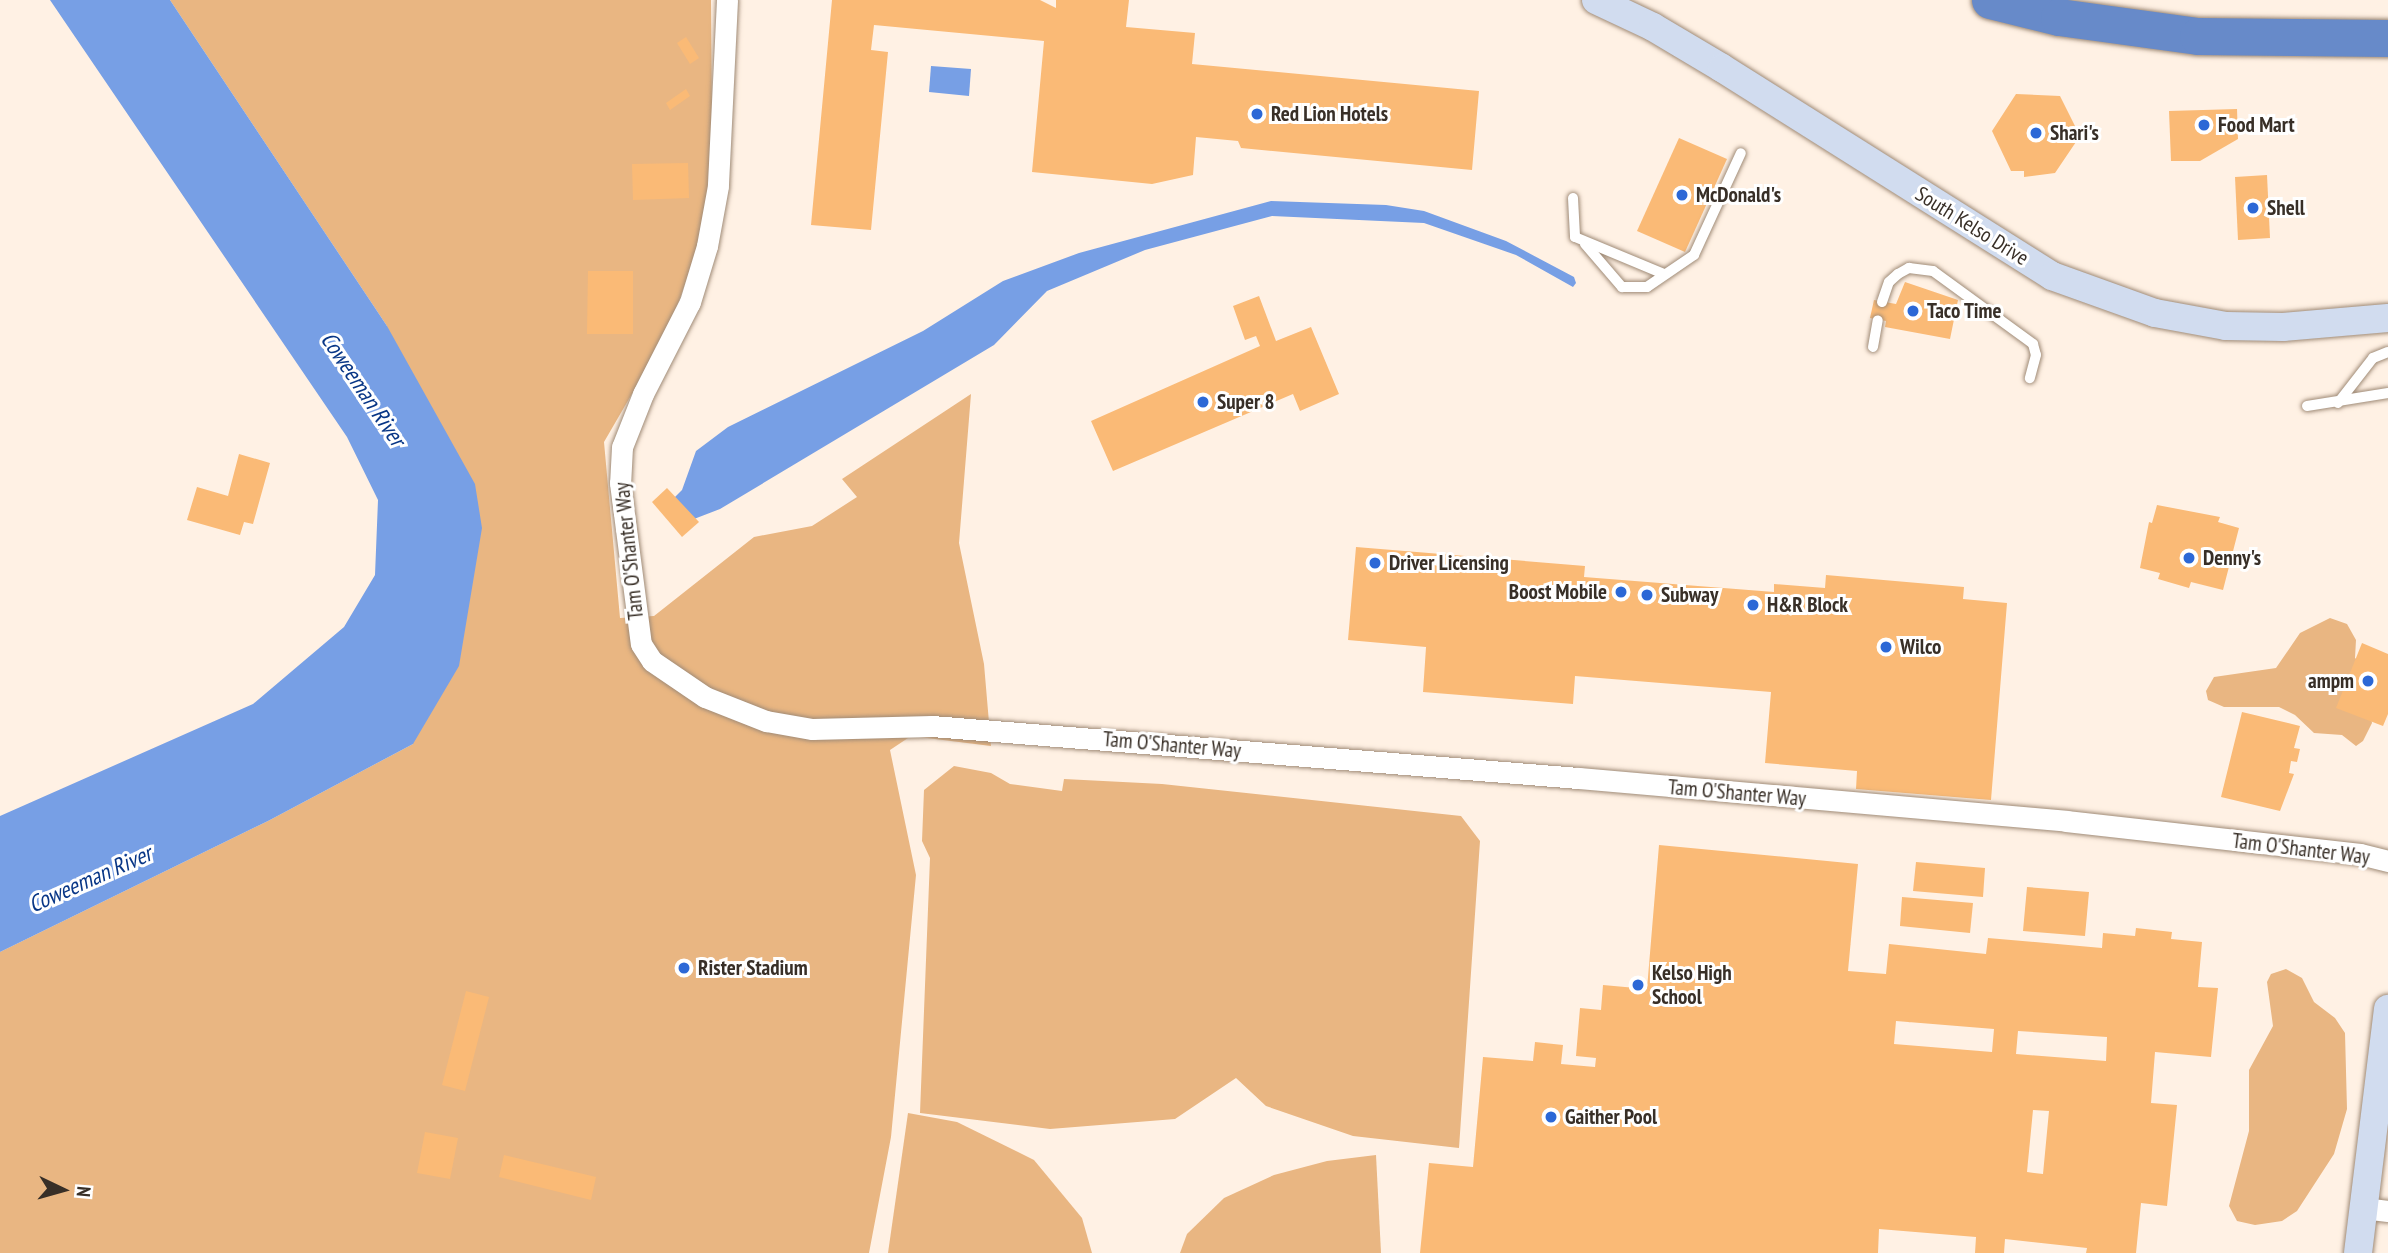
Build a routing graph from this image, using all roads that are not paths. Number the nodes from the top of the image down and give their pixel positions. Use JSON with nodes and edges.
{"nodes":[{"id":1,"x":727,"y":0,"type":"edge"},
{"id":2,"x":1596,"y":0,"type":"edge"},
{"id":3,"x":1990,"y":0,"type":"edge"},
{"id":4,"x":2388,"y":38,"type":"edge"},
{"id":5,"x":1741,"y":153,"type":"dead end"},
{"id":6,"x":1573,"y":198,"type":"dead end"},
{"id":7,"x":1585,"y":244,"type":"junction"},
{"id":8,"x":1664,"y":274,"type":"junction"},
{"id":9,"x":1882,"y":302,"type":"dead end"},
{"id":10,"x":2388,"y":318,"type":"edge"},
{"id":11,"x":1878,"y":320,"type":"dead end"},
{"id":12,"x":1873,"y":347,"type":"dead end"},
{"id":13,"x":2388,"y":352,"type":"edge"},
{"id":14,"x":2031,"y":378,"type":"dead end"},
{"id":15,"x":2388,"y":393,"type":"edge"},
{"id":16,"x":2339,"y":403,"type":"junction"},
{"id":17,"x":2307,"y":406,"type":"dead end"},
{"id":18,"x":2388,"y":861,"type":"edge"},
{"id":19,"x":2388,"y":1009,"type":"edge"},
{"id":20,"x":2375,"y":1209,"type":"edge"},
{"id":21,"x":2358,"y":1253,"type":"edge"}],
"edges":[{"from":1,"to":18,"type":"street","name":"Tam O'Shanter Way"},
{"from":2,"to":10,"type":"main road","name":"South Kelso Drive"},
{"from":3,"to":4,"type":"highway"},
{"from":5,"to":8,"type":"lane"},
{"from":6,"to":7,"type":"lane"},
{"from":7,"to":8,"type":"lane"},
{"from":7,"to":8,"type":"lane"},
{"from":9,"to":14,"type":"lane"},
{"from":11,"to":12,"type":"lane"},
{"from":13,"to":16,"type":"lane"},
{"from":15,"to":16,"type":"lane"},
{"from":16,"to":17,"type":"lane"},
{"from":19,"to":20,"type":"main road"},
{"from":20,"to":21,"type":"main road"}]}
